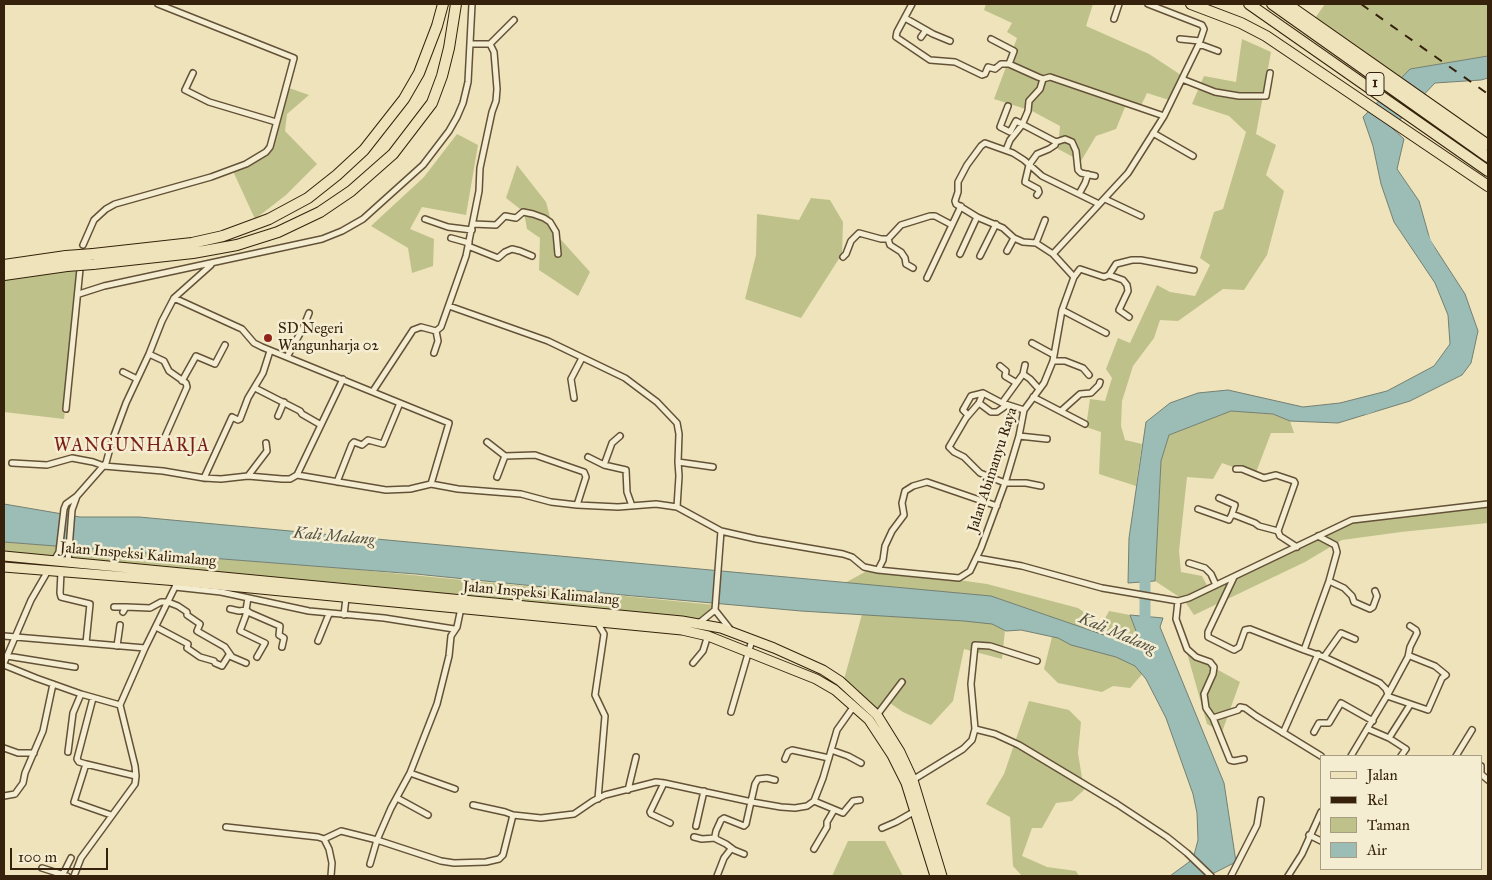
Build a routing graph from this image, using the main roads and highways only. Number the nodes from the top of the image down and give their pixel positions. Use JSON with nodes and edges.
{"nodes":[{"id":1,"x":443,"y":4,"type":"edge"},
{"id":2,"x":456,"y":4,"type":"edge"},
{"id":3,"x":1191,"y":4,"type":"edge"},
{"id":4,"x":1249,"y":4,"type":"edge"},
{"id":5,"x":1260,"y":4,"type":"edge"},
{"id":6,"x":1272,"y":4,"type":"edge"},
{"id":7,"x":1287,"y":4,"type":"edge"},
{"id":8,"x":1488,"y":145,"type":"edge"},
{"id":9,"x":1488,"y":157,"type":"edge"},
{"id":10,"x":1488,"y":164,"type":"edge"},
{"id":11,"x":1488,"y":171,"type":"edge"},
{"id":12,"x":1488,"y":186,"type":"edge"},
{"id":13,"x":93,"y":259,"type":"junction"},
{"id":14,"x":67,"y":261,"type":"junction"},
{"id":15,"x":4,"y":265,"type":"edge"},
{"id":16,"x":4,"y":275,"type":"edge"},
{"id":17,"x":4,"y":556,"type":"edge"},
{"id":18,"x":4,"y":567,"type":"edge"},
{"id":19,"x":461,"y":605,"type":"junction"},
{"id":20,"x":580,"y":616,"type":"junction"},
{"id":21,"x":809,"y":663,"type":"junction"},
{"id":22,"x":804,"y":674,"type":"junction"},
{"id":23,"x":909,"y":782,"type":"junction"},
{"id":24,"x":918,"y":809,"type":"junction"},
{"id":25,"x":935,"y":876,"type":"edge"},
{"id":26,"x":942,"y":876,"type":"edge"}],
"edges":[{"from":1,"to":13,"type":"highway"},
{"from":2,"to":13,"type":"highway"},
{"from":3,"to":12,"type":"highway"},
{"from":4,"to":11,"type":"highway","number":"1"},
{"from":5,"to":10,"type":"highway","number":"1"},
{"from":6,"to":9,"type":"highway","number":"1"},
{"from":7,"to":8,"type":"highway","number":"1"},
{"from":13,"to":14,"type":"highway","bridge":true},
{"from":14,"to":15,"type":"highway"},
{"from":14,"to":16,"type":"highway"},
{"from":17,"to":19,"type":"main road","name":"Jalan Inspeksi Kalimalang"},
{"from":18,"to":19,"type":"main road","name":"Jalan Inspeksi Kalimalang"},
{"from":19,"to":20,"type":"main road","name":"Jalan Inspeksi Kalimalang"},
{"from":20,"to":21,"type":"main road","name":"Jalan Inspeksi Kalimalang"},
{"from":20,"to":22,"type":"main road","name":"Jalan Inspeksi Kalimalang"},
{"from":21,"to":22,"type":"main road"},
{"from":21,"to":23,"type":"main road","name":"Jalan Inspeksi Kalimalang"},
{"from":22,"to":23,"type":"main road","name":"Jalan Inspeksi Kalimalang"},
{"from":23,"to":24,"type":"main road","name":"Jalan Inspeksi Kalimalang"},
{"from":24,"to":25,"type":"main road","name":"Jalan Inspeksi Kalimalang"},
{"from":24,"to":26,"type":"main road","name":"Jalan Inspeksi Kalimalang"}]}
